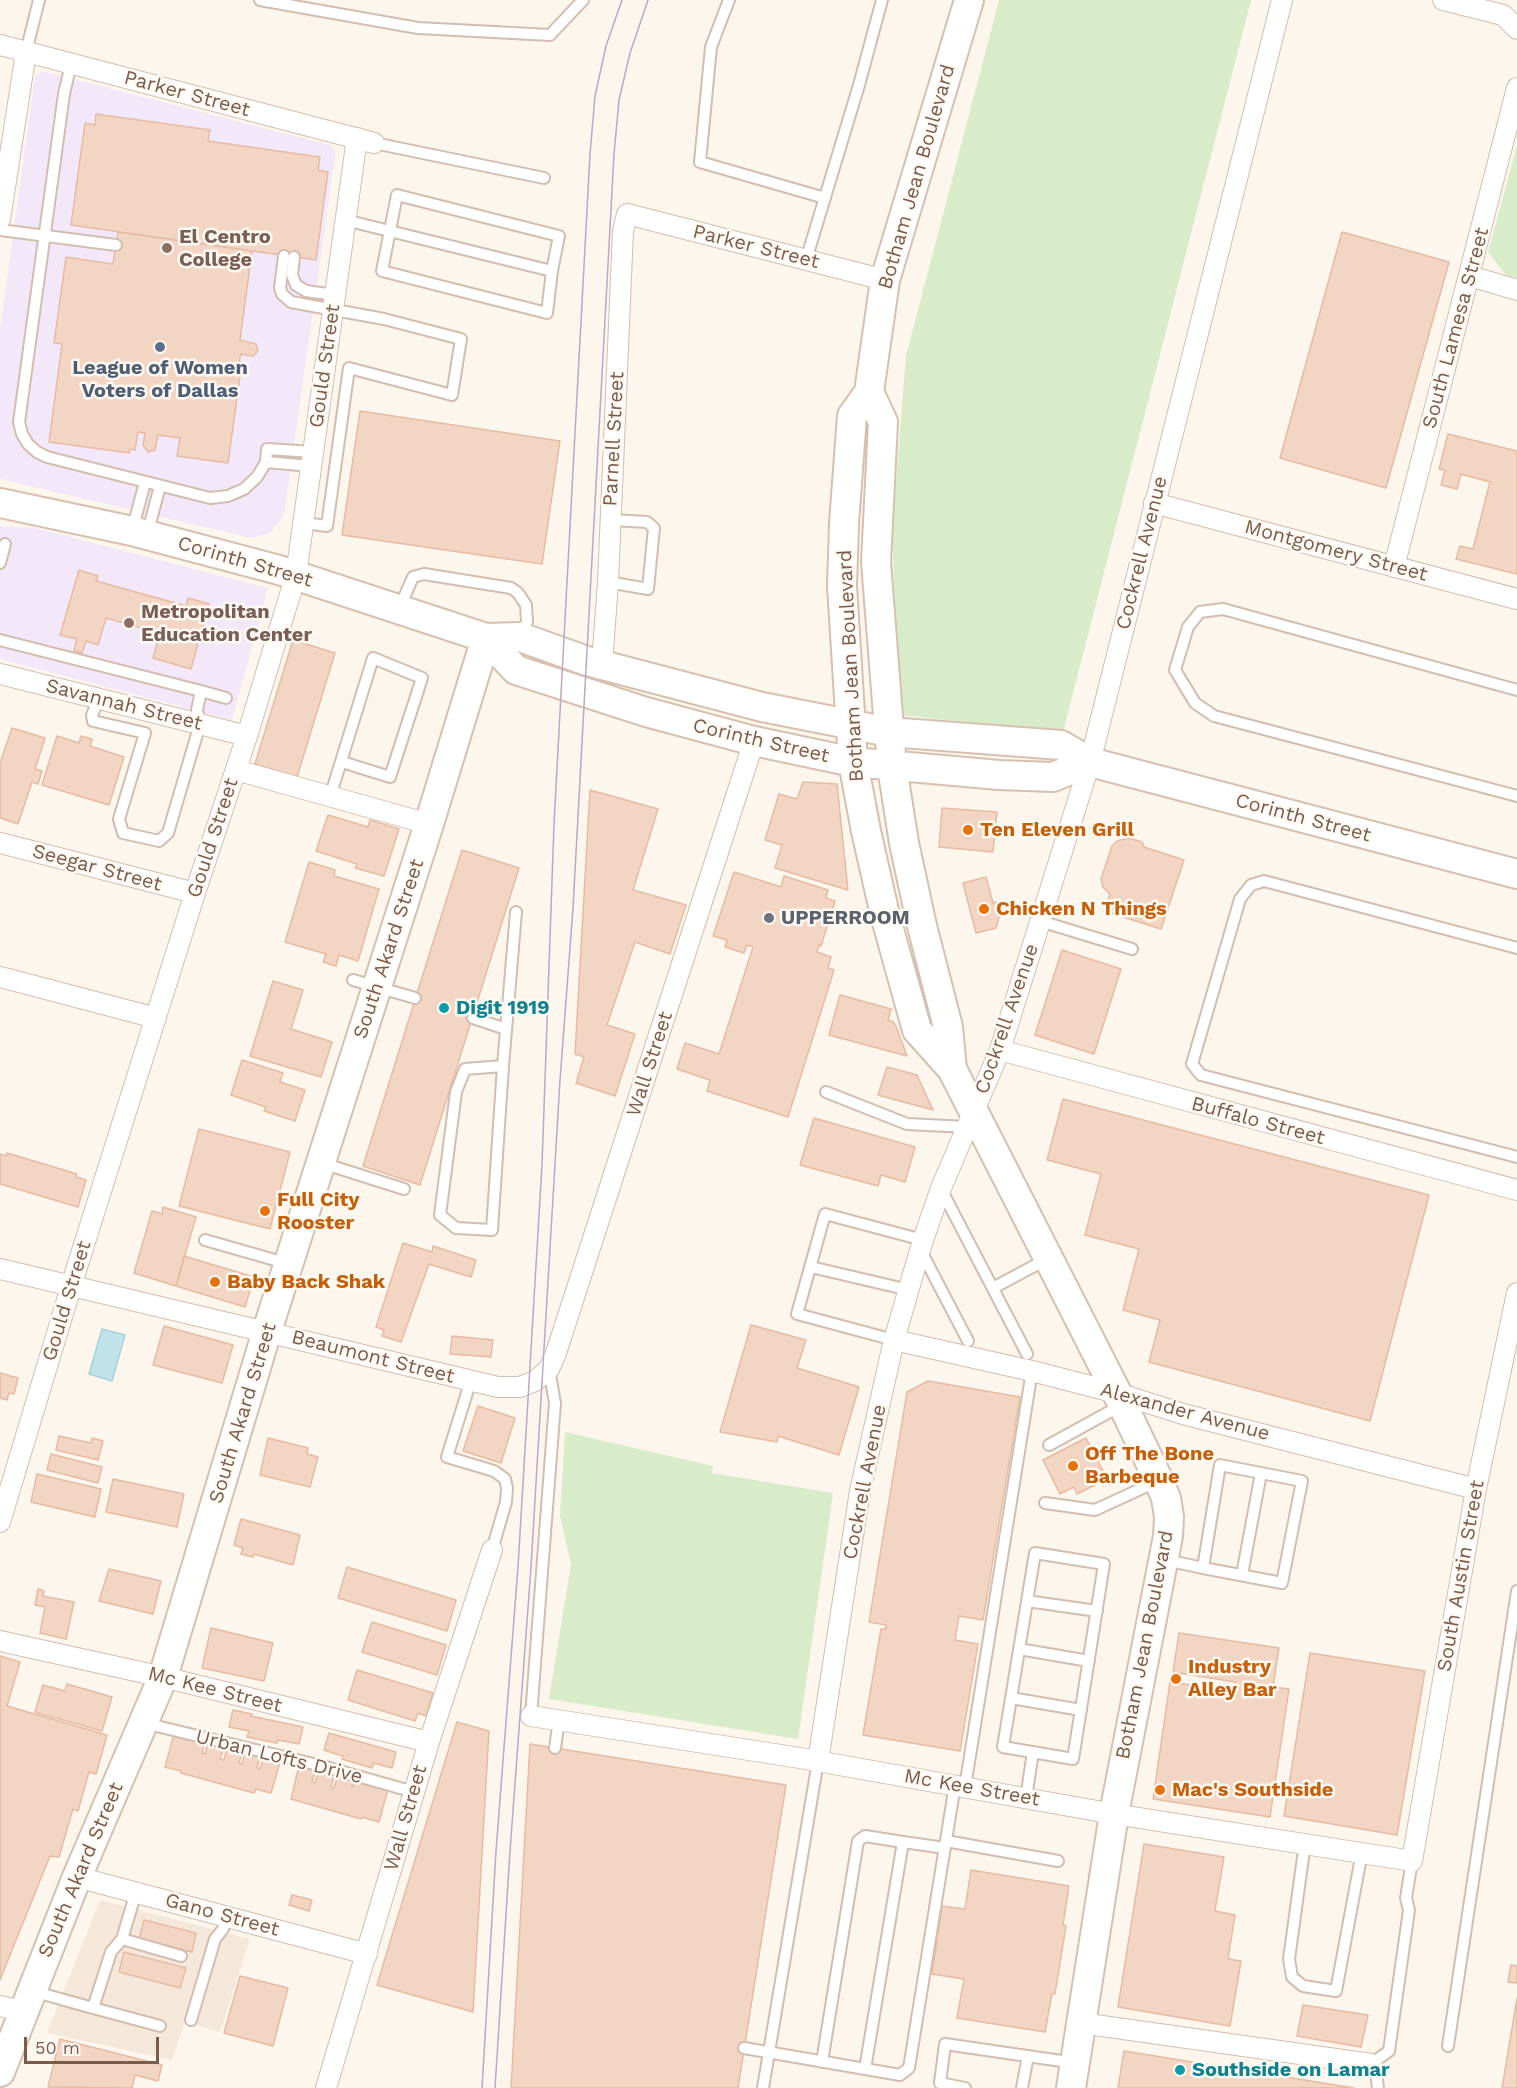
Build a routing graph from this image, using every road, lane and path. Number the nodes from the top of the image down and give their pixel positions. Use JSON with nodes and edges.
{"nodes":[{"id":1,"x":39,"y":0,"type":"edge"},
{"id":2,"x":260,"y":0,"type":"edge"},
{"id":3,"x":583,"y":0,"type":"edge"},
{"id":4,"x":729,"y":0,"type":"edge"},
{"id":5,"x":882,"y":0,"type":"edge"},
{"id":6,"x":969,"y":0,"type":"edge"},
{"id":7,"x":1282,"y":0,"type":"edge"},
{"id":8,"x":1443,"y":0,"type":"edge"},
{"id":9,"x":1516,"y":27,"type":"edge"},
{"id":10,"x":0,"y":45,"type":"edge"},
{"id":11,"x":26,"y":52,"type":"junction"},
{"id":12,"x":71,"y":64,"type":"junction"},
{"id":13,"x":1517,"y":88,"type":"edge"},
{"id":14,"x":365,"y":140,"type":"junction"},
{"id":15,"x":544,"y":178,"type":"dead end"},
{"id":16,"x":825,"y":198,"type":"junction"},
{"id":17,"x":627,"y":214,"type":"joint"},
{"id":18,"x":0,"y":219,"type":"edge"},
{"id":19,"x":345,"y":220,"type":"junction"},
{"id":20,"x":0,"y":230,"type":"edge"},
{"id":21,"x":389,"y":230,"type":"junction"},
{"id":22,"x":44,"y":236,"type":"junction"},
{"id":23,"x":116,"y":245,"type":"dead end"},
{"id":24,"x":806,"y":260,"type":"junction"},
{"id":25,"x":552,"y":271,"type":"junction"},
{"id":26,"x":1470,"y":276,"type":"junction"},
{"id":27,"x":885,"y":280,"type":"junction"},
{"id":28,"x":1517,"y":290,"type":"edge"},
{"id":29,"x":334,"y":302,"type":"junction"},
{"id":30,"x":868,"y":392,"type":"junction"},
{"id":31,"x":312,"y":459,"type":"junction"},
{"id":32,"x":266,"y":462,"type":"junction"},
{"id":33,"x":145,"y":482,"type":"junction"},
{"id":34,"x":160,"y":486,"type":"junction"},
{"id":35,"x":0,"y":503,"type":"edge"},
{"id":36,"x":1154,"y":503,"type":"junction"},
{"id":37,"x":611,"y":520,"type":"junction"},
{"id":38,"x":304,"y":523,"type":"junction"},
{"id":39,"x":139,"y":533,"type":"junction"},
{"id":40,"x":4,"y":544,"type":"dead end"},
{"id":41,"x":0,"y":563,"type":"edge"},
{"id":42,"x":1394,"y":567,"type":"junction"},
{"id":43,"x":296,"y":575,"type":"junction"},
{"id":44,"x":608,"y":582,"type":"junction"},
{"id":45,"x":1517,"y":599,"type":"edge"},
{"id":46,"x":399,"y":609,"type":"junction"},
{"id":47,"x":486,"y":638,"type":"junction"},
{"id":48,"x":520,"y":638,"type":"junction"},
{"id":49,"x":0,"y":640,"type":"edge"},
{"id":50,"x":602,"y":665,"type":"junction"},
{"id":51,"x":0,"y":674,"type":"edge"},
{"id":52,"x":1517,"y":690,"type":"edge"},
{"id":53,"x":201,"y":691,"type":"junction"},
{"id":54,"x":226,"y":698,"type":"dead end"},
{"id":55,"x":99,"y":699,"type":"junction"},
{"id":56,"x":200,"y":724,"type":"junction"},
{"id":57,"x":850,"y":725,"type":"junction"},
{"id":58,"x":889,"y":732,"type":"junction"},
{"id":59,"x":247,"y":736,"type":"junction"},
{"id":60,"x":754,"y":741,"type":"junction"},
{"id":61,"x":342,"y":762,"type":"junction"},
{"id":62,"x":853,"y":762,"type":"junction"},
{"id":63,"x":1090,"y":762,"type":"junction"},
{"id":64,"x":892,"y":767,"type":"junction"},
{"id":65,"x":236,"y":770,"type":"junction"},
{"id":66,"x":1517,"y":796,"type":"edge"},
{"id":67,"x":330,"y":797,"type":"junction"},
{"id":68,"x":429,"y":824,"type":"junction"},
{"id":69,"x":0,"y":843,"type":"edge"},
{"id":70,"x":1517,"y":874,"type":"edge"},
{"id":71,"x":195,"y":893,"type":"junction"},
{"id":72,"x":516,"y":912,"type":"dead end"},
{"id":73,"x":1041,"y":921,"type":"junction"},
{"id":74,"x":1517,"y":948,"type":"edge"},
{"id":75,"x":1132,"y":949,"type":"dead end"},
{"id":76,"x":0,"y":977,"type":"edge"},
{"id":77,"x":365,"y":983,"type":"junction"},
{"id":78,"x":415,"y":998,"type":"dead end"},
{"id":79,"x":156,"y":1018,"type":"junction"},
{"id":80,"x":473,"y":1018,"type":"dead end"},
{"id":81,"x":506,"y":1029,"type":"junction"},
{"id":82,"x":1000,"y":1050,"type":"junction"},
{"id":83,"x":502,"y":1066,"type":"junction"},
{"id":84,"x":952,"y":1069,"type":"junction"},
{"id":85,"x":826,"y":1092,"type":"dead end"},
{"id":86,"x":971,"y":1121,"type":"junction"},
{"id":87,"x":1517,"y":1157,"type":"edge"},
{"id":88,"x":322,"y":1163,"type":"junction"},
{"id":89,"x":941,"y":1188,"type":"junction"},
{"id":90,"x":404,"y":1189,"type":"dead end"},
{"id":91,"x":1517,"y":1190,"type":"edge"},
{"id":92,"x":205,"y":1240,"type":"dead end"},
{"id":93,"x":921,"y":1245,"type":"junction"},
{"id":94,"x":1047,"y":1259,"type":"junction"},
{"id":95,"x":289,"y":1264,"type":"junction"},
{"id":96,"x":811,"y":1267,"type":"junction"},
{"id":97,"x":0,"y":1269,"type":"edge"},
{"id":98,"x":72,"y":1285,"type":"junction"},
{"id":99,"x":993,"y":1288,"type":"junction"},
{"id":100,"x":909,"y":1290,"type":"junction"},
{"id":101,"x":1517,"y":1293,"type":"edge"},
{"id":102,"x":267,"y":1331,"type":"junction"},
{"id":103,"x":894,"y":1340,"type":"junction"},
{"id":104,"x":968,"y":1341,"type":"dead end"},
{"id":105,"x":1029,"y":1362,"type":"junction"},
{"id":106,"x":542,"y":1375,"type":"junction"},
{"id":107,"x":471,"y":1380,"type":"junction"},
{"id":108,"x":1120,"y":1399,"type":"junction"},
{"id":109,"x":1049,"y":1445,"type":"dead end"},
{"id":110,"x":1261,"y":1473,"type":"junction"},
{"id":111,"x":1159,"y":1481,"type":"junction"},
{"id":112,"x":1476,"y":1489,"type":"junction"},
{"id":113,"x":1045,"y":1503,"type":"dead end"},
{"id":114,"x":0,"y":1522,"type":"edge"},
{"id":115,"x":492,"y":1550,"type":"joint"},
{"id":116,"x":1162,"y":1559,"type":"junction"},
{"id":117,"x":1203,"y":1568,"type":"junction"},
{"id":118,"x":1242,"y":1575,"type":"junction"},
{"id":119,"x":1517,"y":1591,"type":"edge"},
{"id":120,"x":1027,"y":1601,"type":"junction"},
{"id":121,"x":1097,"y":1611,"type":"junction"},
{"id":122,"x":0,"y":1641,"type":"edge"},
{"id":123,"x":1019,"y":1649,"type":"junction"},
{"id":124,"x":1089,"y":1661,"type":"junction"},
{"id":125,"x":163,"y":1677,"type":"junction"},
{"id":126,"x":1011,"y":1698,"type":"junction"},
{"id":127,"x":1081,"y":1710,"type":"junction"},
{"id":128,"x":531,"y":1716,"type":"joint"},
{"id":129,"x":559,"y":1720,"type":"junction"},
{"id":130,"x":144,"y":1723,"type":"junction"},
{"id":131,"x":429,"y":1742,"type":"junction"},
{"id":132,"x":555,"y":1748,"type":"dead end"},
{"id":133,"x":1033,"y":1752,"type":"junction"},
{"id":134,"x":818,"y":1761,"type":"junction"},
{"id":135,"x":960,"y":1786,"type":"junction"},
{"id":136,"x":414,"y":1792,"type":"junction"},
{"id":137,"x":1026,"y":1798,"type":"junction"},
{"id":138,"x":1114,"y":1814,"type":"junction"},
{"id":139,"x":903,"y":1842,"type":"junction"},
{"id":140,"x":946,"y":1844,"type":"junction"},
{"id":141,"x":1305,"y":1844,"type":"junction"},
{"id":142,"x":1362,"y":1852,"type":"junction"},
{"id":143,"x":1058,"y":1861,"type":"dead end"},
{"id":144,"x":1412,"y":1861,"type":"junction"},
{"id":145,"x":77,"y":1877,"type":"junction"},
{"id":146,"x":136,"y":1892,"type":"junction"},
{"id":147,"x":226,"y":1916,"type":"junction"},
{"id":148,"x":122,"y":1939,"type":"junction"},
{"id":149,"x":367,"y":1954,"type":"junction"},
{"id":150,"x":181,"y":1956,"type":"dead end"},
{"id":151,"x":18,"y":2003,"type":"edge"},
{"id":152,"x":93,"y":2008,"type":"junction"},
{"id":153,"x":191,"y":2020,"type":"dead end"},
{"id":154,"x":1081,"y":2023,"type":"junction"},
{"id":155,"x":160,"y":2026,"type":"dead end"},
{"id":156,"x":1448,"y":2046,"type":"dead end"},
{"id":157,"x":744,"y":2048,"type":"dead end"},
{"id":158,"x":768,"y":2053,"type":"junction"},
{"id":159,"x":1028,"y":2056,"type":"junction"},
{"id":160,"x":822,"y":2062,"type":"junction"},
{"id":161,"x":1371,"y":2064,"type":"junction"},
{"id":162,"x":865,"y":2069,"type":"junction"},
{"id":163,"x":0,"y":2072,"type":"edge"},
{"id":164,"x":1073,"y":2076,"type":"edge"},
{"id":165,"x":326,"y":2088,"type":"edge"},
{"id":166,"x":763,"y":2088,"type":"edge"},
{"id":167,"x":965,"y":2088,"type":"edge"},
{"id":168,"x":1022,"y":2088,"type":"edge"},
{"id":169,"x":1378,"y":2088,"type":"edge"}],
"edges":[{"from":1,"to":11,"type":"lane"},
{"from":2,"to":3,"type":"lane"},
{"from":4,"to":16,"type":"lane"},
{"from":5,"to":16,"type":"lane"},
{"from":6,"to":27,"type":"main road","name":"Botham Jean Boulevard"},
{"from":7,"to":36,"type":"street","name":"Cockrell Avenue"},
{"from":8,"to":9,"type":"street"},
{"from":10,"to":11,"type":"street","name":"Parker Street"},
{"from":11,"to":12,"type":"street","name":"Parker Street"},
{"from":11,"to":18,"type":"street"},
{"from":12,"to":14,"type":"street","name":"Parker Street"},
{"from":12,"to":22,"type":"lane"},
{"from":13,"to":26,"type":"street","name":"South Lamesa Street"},
{"from":14,"to":15,"type":"lane"},
{"from":14,"to":19,"type":"street","name":"Gould Street"},
{"from":16,"to":24,"type":"lane"},
{"from":17,"to":24,"type":"street","name":"Parker Street"},
{"from":17,"to":37,"type":"street","name":"Parnell Street"},
{"from":19,"to":21,"type":"lane"},
{"from":19,"to":29,"type":"street","name":"Gould Street"},
{"from":20,"to":22,"type":"lane"},
{"from":21,"to":25,"type":"lane"},
{"from":21,"to":25,"type":"lane"},
{"from":21,"to":25,"type":"lane"},
{"from":22,"to":23,"type":"lane"},
{"from":22,"to":33,"type":"lane"},
{"from":24,"to":27,"type":"street","name":"Parker Street"},
{"from":26,"to":28,"type":"street"},
{"from":26,"to":42,"type":"street","name":"South Lamesa Street"},
{"from":27,"to":30,"type":"main road","name":"Botham Jean Boulevard"},
{"from":29,"to":29,"type":"lane"},
{"from":29,"to":31,"type":"street","name":"Gould Street"},
{"from":29,"to":38,"type":"lane"},
{"from":30,"to":57,"type":"main road","name":"Botham Jean Boulevard"},
{"from":30,"to":58,"type":"main road","name":"Botham Jean Boulevard"},
{"from":31,"to":32,"type":"lane"},
{"from":31,"to":32,"type":"lane"},
{"from":31,"to":38,"type":"street","name":"Gould Street"},
{"from":32,"to":34,"type":"lane"},
{"from":33,"to":34,"type":"lane"},
{"from":33,"to":39,"type":"lane"},
{"from":34,"to":39,"type":"lane"},
{"from":35,"to":39,"type":"main road","name":"Corinth Street"},
{"from":36,"to":42,"type":"street","name":"Montgomery Street"},
{"from":36,"to":63,"type":"street","name":"Cockrell Avenue"},
{"from":37,"to":44,"type":"street","name":"Parnell Street"},
{"from":37,"to":44,"type":"lane"},
{"from":38,"to":43,"type":"street","name":"Gould Street"},
{"from":39,"to":43,"type":"main road","name":"Corinth Street"},
{"from":40,"to":41,"type":"lane"},
{"from":42,"to":45,"type":"street","name":"Montgomery Street"},
{"from":43,"to":46,"type":"main road","name":"Corinth Street"},
{"from":43,"to":59,"type":"street","name":"Gould Street"},
{"from":44,"to":50,"type":"street","name":"Parnell Street"},
{"from":46,"to":47,"type":"main road","name":"Corinth Street"},
{"from":46,"to":48,"type":"lane"},
{"from":47,"to":48,"type":"main road","name":"Corinth Street"},
{"from":47,"to":60,"type":"main road","name":"Corinth Street"},
{"from":47,"to":68,"type":"main road","name":"South Akard Street"},
{"from":48,"to":50,"type":"main road","name":"Corinth Street"},
{"from":49,"to":53,"type":"lane"},
{"from":50,"to":57,"type":"main road","name":"Corinth Street"},
{"from":51,"to":55,"type":"street","name":"Savannah Street"},
{"from":52,"to":66,"type":"lane"},
{"from":53,"to":54,"type":"lane"},
{"from":53,"to":56,"type":"lane"},
{"from":55,"to":56,"type":"street","name":"Savannah Street"},
{"from":55,"to":56,"type":"lane"},
{"from":56,"to":59,"type":"street","name":"Savannah Street"},
{"from":57,"to":58,"type":"main road","name":"Corinth Street"},
{"from":57,"to":62,"type":"main road","name":"Botham Jean Boulevard"},
{"from":58,"to":63,"type":"main road","name":"Corinth Street"},
{"from":58,"to":64,"type":"main road","name":"Botham Jean Boulevard"},
{"from":59,"to":65,"type":"street","name":"Gould Street"},
{"from":60,"to":62,"type":"main road","name":"Corinth Street"},
{"from":60,"to":106,"type":"street","name":"Wall Street"},
{"from":61,"to":61,"type":"lane"},
{"from":61,"to":67,"type":"lane"},
{"from":62,"to":64,"type":"main road","name":"Corinth Street"},
{"from":62,"to":84,"type":"main road","name":"Botham Jean Boulevard"},
{"from":63,"to":64,"type":"main road","name":"Corinth Street"},
{"from":63,"to":70,"type":"main road","name":"Corinth Street"},
{"from":63,"to":73,"type":"street","name":"Cockrell Avenue"},
{"from":64,"to":84,"type":"main road","name":"Botham Jean Boulevard"},
{"from":65,"to":67,"type":"street"},
{"from":65,"to":71,"type":"street","name":"Gould Street"},
{"from":67,"to":68,"type":"street"},
{"from":68,"to":77,"type":"main road","name":"South Akard Street"},
{"from":69,"to":71,"type":"street","name":"Seegar Street"},
{"from":71,"to":79,"type":"street","name":"Gould Street"},
{"from":72,"to":81,"type":"lane"},
{"from":73,"to":75,"type":"lane"},
{"from":73,"to":82,"type":"street","name":"Cockrell Avenue"},
{"from":74,"to":87,"type":"lane"},
{"from":76,"to":79,"type":"street"},
{"from":77,"to":78,"type":"lane"},
{"from":77,"to":88,"type":"main road","name":"South Akard Street"},
{"from":79,"to":98,"type":"street","name":"Gould Street"},
{"from":80,"to":81,"type":"lane"},
{"from":81,"to":83,"type":"lane"},
{"from":82,"to":86,"type":"street","name":"Cockrell Avenue"},
{"from":82,"to":91,"type":"street","name":"Buffalo Street"},
{"from":83,"to":83,"type":"lane"},
{"from":84,"to":86,"type":"main road","name":"Botham Jean Boulevard"},
{"from":85,"to":86,"type":"lane"},
{"from":86,"to":89,"type":"street","name":"Cockrell Avenue"},
{"from":86,"to":94,"type":"main road","name":"Botham Jean Boulevard"},
{"from":88,"to":90,"type":"lane"},
{"from":88,"to":95,"type":"main road","name":"South Akard Street"},
{"from":89,"to":93,"type":"street","name":"Cockrell Avenue"},
{"from":89,"to":99,"type":"lane"},
{"from":92,"to":95,"type":"lane"},
{"from":93,"to":96,"type":"lane"},
{"from":93,"to":100,"type":"street","name":"Cockrell Avenue"},
{"from":93,"to":104,"type":"lane"},
{"from":94,"to":99,"type":"lane"},
{"from":94,"to":108,"type":"main road","name":"Botham Jean Boulevard"},
{"from":95,"to":102,"type":"main road","name":"South Akard Street"},
{"from":96,"to":100,"type":"lane"},
{"from":96,"to":103,"type":"lane"},
{"from":97,"to":98,"type":"street","name":"Beaumont Street"},
{"from":98,"to":102,"type":"street","name":"Beaumont Street"},
{"from":98,"to":114,"type":"street","name":"Gould Street"},
{"from":99,"to":105,"type":"lane"},
{"from":100,"to":103,"type":"street","name":"Cockrell Avenue"},
{"from":101,"to":112,"type":"street","name":"South Austin Street"},
{"from":102,"to":107,"type":"street","name":"Beaumont Street"},
{"from":102,"to":125,"type":"main road","name":"South Akard Street"},
{"from":103,"to":105,"type":"street","name":"Alexander Avenue"},
{"from":103,"to":134,"type":"street","name":"Cockrell Avenue"},
{"from":105,"to":108,"type":"street","name":"Alexander Avenue"},
{"from":105,"to":135,"type":"lane"},
{"from":106,"to":107,"type":"street","name":"Beaumont Street"},
{"from":106,"to":128,"type":"lane"},
{"from":107,"to":115,"type":"lane"},
{"from":108,"to":109,"type":"lane"},
{"from":108,"to":111,"type":"main road","name":"Botham Jean Boulevard"},
{"from":108,"to":112,"type":"street","name":"Alexander Avenue"},
{"from":110,"to":117,"type":"lane"},
{"from":110,"to":118,"type":"lane"},
{"from":110,"to":118,"type":"lane"},
{"from":111,"to":113,"type":"lane"},
{"from":111,"to":116,"type":"main road","name":"Botham Jean Boulevard"},
{"from":112,"to":144,"type":"street","name":"South Austin Street"},
{"from":115,"to":131,"type":"street","name":"Wall Street"},
{"from":116,"to":117,"type":"lane"},
{"from":116,"to":138,"type":"main road","name":"Botham Jean Boulevard"},
{"from":117,"to":118,"type":"lane"},
{"from":119,"to":156,"type":"lane"},
{"from":120,"to":121,"type":"lane"},
{"from":120,"to":121,"type":"lane"},
{"from":120,"to":123,"type":"lane"},
{"from":121,"to":124,"type":"lane"},
{"from":122,"to":125,"type":"street","name":"Mc Kee Street"},
{"from":123,"to":124,"type":"lane"},
{"from":123,"to":126,"type":"lane"},
{"from":124,"to":127,"type":"lane"},
{"from":125,"to":130,"type":"main road","name":"South Akard Street"},
{"from":125,"to":131,"type":"street","name":"Mc Kee Street"},
{"from":126,"to":127,"type":"lane"},
{"from":126,"to":133,"type":"lane"},
{"from":127,"to":133,"type":"lane"},
{"from":128,"to":129,"type":"street","name":"Mc Kee Street"},
{"from":129,"to":132,"type":"lane"},
{"from":129,"to":134,"type":"street","name":"Mc Kee Street"},
{"from":130,"to":136,"type":"lane","name":"Urban Lofts Drive"},
{"from":130,"to":145,"type":"main road","name":"South Akard Street"},
{"from":131,"to":136,"type":"street","name":"Wall Street"},
{"from":133,"to":137,"type":"lane"},
{"from":134,"to":135,"type":"street","name":"Mc Kee Street"},
{"from":134,"to":158,"type":"lane"},
{"from":135,"to":137,"type":"street","name":"Mc Kee Street"},
{"from":135,"to":140,"type":"lane"},
{"from":136,"to":149,"type":"street","name":"Wall Street"},
{"from":137,"to":138,"type":"street","name":"Mc Kee Street"},
{"from":138,"to":141,"type":"street","name":"Mc Kee Street"},
{"from":138,"to":154,"type":"main road","name":"Botham Jean Boulevard"},
{"from":139,"to":140,"type":"lane"},
{"from":139,"to":160,"type":"lane"},
{"from":139,"to":162,"type":"lane"},
{"from":140,"to":143,"type":"lane"},
{"from":140,"to":162,"type":"lane"},
{"from":141,"to":142,"type":"street","name":"Mc Kee Street"},
{"from":141,"to":142,"type":"lane"},
{"from":142,"to":144,"type":"street","name":"Mc Kee Street"},
{"from":144,"to":161,"type":"lane"},
{"from":145,"to":146,"type":"street","name":"Gano Street"},
{"from":145,"to":151,"type":"main road","name":"South Akard Street"},
{"from":146,"to":147,"type":"street","name":"Gano Street"},
{"from":146,"to":148,"type":"lane"},
{"from":147,"to":149,"type":"street","name":"Gano Street"},
{"from":147,"to":153,"type":"lane"},
{"from":148,"to":150,"type":"lane"},
{"from":148,"to":152,"type":"lane"},
{"from":149,"to":165,"type":"street","name":"Wall Street"},
{"from":151,"to":152,"type":"lane"},
{"from":151,"to":163,"type":"main road","name":"South Akard Street"},
{"from":152,"to":155,"type":"lane"},
{"from":154,"to":161,"type":"street"},
{"from":154,"to":164,"type":"main road","name":"Botham Jean Boulevard"},
{"from":157,"to":158,"type":"lane"},
{"from":158,"to":160,"type":"lane"},
{"from":158,"to":166,"type":"lane"},
{"from":159,"to":164,"type":"lane"},
{"from":159,"to":167,"type":"lane"},
{"from":159,"to":168,"type":"lane"},
{"from":160,"to":162,"type":"lane"},
{"from":161,"to":169,"type":"lane"}]}
